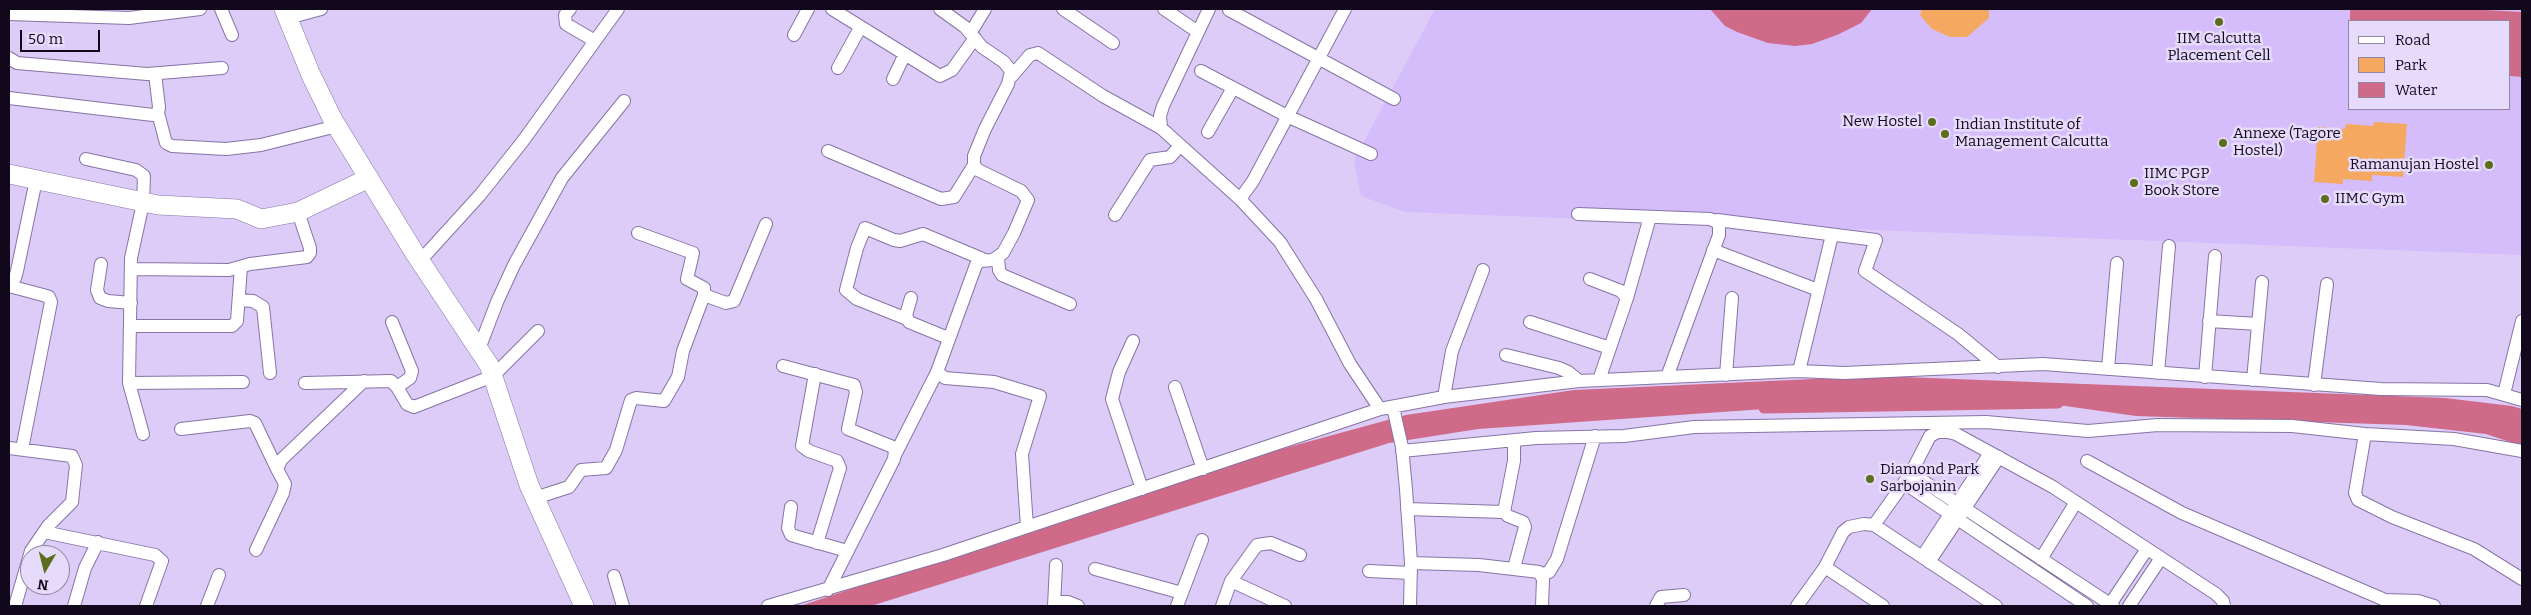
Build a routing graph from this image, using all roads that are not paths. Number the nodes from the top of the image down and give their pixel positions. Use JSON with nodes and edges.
{"nodes":[{"id":1,"x":200,"y":9,"type":"edge"},
{"id":2,"x":221,"y":9,"type":"edge"},
{"id":3,"x":321,"y":9,"type":"edge"},
{"id":4,"x":570,"y":9,"type":"edge"},
{"id":5,"x":618,"y":9,"type":"edge"},
{"id":6,"x":808,"y":9,"type":"edge"},
{"id":7,"x":832,"y":9,"type":"edge"},
{"id":8,"x":940,"y":9,"type":"edge"},
{"id":9,"x":985,"y":9,"type":"edge"},
{"id":10,"x":1063,"y":9,"type":"edge"},
{"id":11,"x":1164,"y":9,"type":"edge"},
{"id":12,"x":1209,"y":9,"type":"edge"},
{"id":13,"x":1345,"y":9,"type":"edge"},
{"id":14,"x":1229,"y":10,"type":"dead end"},
{"id":15,"x":286,"y":13,"type":"edge"},
{"id":16,"x":9,"y":14,"type":"edge"},
{"id":17,"x":860,"y":28,"type":"junction"},
{"id":18,"x":1198,"y":32,"type":"junction"},
{"id":19,"x":232,"y":35,"type":"dead end"},
{"id":20,"x":794,"y":35,"type":"dead end"},
{"id":21,"x":973,"y":35,"type":"junction"},
{"id":22,"x":595,"y":41,"type":"junction"},
{"id":23,"x":1113,"y":43,"type":"dead end"},
{"id":24,"x":904,"y":56,"type":"junction"},
{"id":25,"x":9,"y":58,"type":"edge"},
{"id":26,"x":1319,"y":58,"type":"junction"},
{"id":27,"x":222,"y":68,"type":"dead end"},
{"id":28,"x":838,"y":68,"type":"dead end"},
{"id":29,"x":1202,"y":71,"type":"dead end"},
{"id":30,"x":155,"y":74,"type":"junction"},
{"id":31,"x":1011,"y":76,"type":"junction"},
{"id":32,"x":893,"y":79,"type":"dead end"},
{"id":33,"x":1233,"y":88,"type":"junction"},
{"id":34,"x":9,"y":98,"type":"edge"},
{"id":35,"x":1394,"y":99,"type":"dead end"},
{"id":36,"x":624,"y":101,"type":"dead end"},
{"id":37,"x":158,"y":113,"type":"junction"},
{"id":38,"x":1287,"y":116,"type":"junction"},
{"id":39,"x":337,"y":126,"type":"junction"},
{"id":40,"x":1161,"y":128,"type":"junction"},
{"id":41,"x":1208,"y":132,"type":"dead end"},
{"id":42,"x":1180,"y":147,"type":"junction"},
{"id":43,"x":828,"y":151,"type":"dead end"},
{"id":44,"x":1371,"y":154,"type":"dead end"},
{"id":45,"x":86,"y":159,"type":"dead end"},
{"id":46,"x":974,"y":165,"type":"junction"},
{"id":47,"x":9,"y":174,"type":"edge"},
{"id":48,"x":368,"y":178,"type":"junction"},
{"id":49,"x":36,"y":180,"type":"junction"},
{"id":50,"x":1240,"y":200,"type":"junction"},
{"id":51,"x":144,"y":203,"type":"junction"},
{"id":52,"x":298,"y":212,"type":"junction"},
{"id":53,"x":1578,"y":214,"type":"dead end"},
{"id":54,"x":1115,"y":215,"type":"dead end"},
{"id":55,"x":1650,"y":217,"type":"junction"},
{"id":56,"x":1717,"y":220,"type":"junction"},
{"id":57,"x":766,"y":224,"type":"dead end"},
{"id":58,"x":638,"y":233,"type":"dead end"},
{"id":59,"x":1832,"y":235,"type":"junction"},
{"id":60,"x":2169,"y":246,"type":"dead end"},
{"id":61,"x":1713,"y":250,"type":"junction"},
{"id":62,"x":2215,"y":256,"type":"dead end"},
{"id":63,"x":998,"y":257,"type":"junction"},
{"id":64,"x":985,"y":260,"type":"junction"},
{"id":65,"x":420,"y":261,"type":"junction"},
{"id":66,"x":2117,"y":263,"type":"dead end"},
{"id":67,"x":101,"y":264,"type":"dead end"},
{"id":68,"x":241,"y":267,"type":"junction"},
{"id":69,"x":131,"y":269,"type":"junction"},
{"id":70,"x":1483,"y":270,"type":"dead end"},
{"id":71,"x":1590,"y":279,"type":"dead end"},
{"id":72,"x":2262,"y":282,"type":"dead end"},
{"id":73,"x":2327,"y":284,"type":"dead end"},
{"id":74,"x":9,"y":285,"type":"edge"},
{"id":75,"x":1818,"y":290,"type":"junction"},
{"id":76,"x":704,"y":296,"type":"junction"},
{"id":77,"x":911,"y":298,"type":"dead end"},
{"id":78,"x":1627,"y":298,"type":"junction"},
{"id":79,"x":1732,"y":298,"type":"dead end"},
{"id":80,"x":239,"y":300,"type":"junction"},
{"id":81,"x":131,"y":303,"type":"junction"},
{"id":82,"x":1070,"y":304,"type":"dead end"},
{"id":83,"x":907,"y":319,"type":"junction"},
{"id":84,"x":2209,"y":321,"type":"junction"},
{"id":85,"x":2522,"y":321,"type":"edge"},
{"id":86,"x":392,"y":322,"type":"dead end"},
{"id":87,"x":1530,"y":322,"type":"dead end"},
{"id":88,"x":2258,"y":324,"type":"junction"},
{"id":89,"x":130,"y":326,"type":"junction"},
{"id":90,"x":538,"y":331,"type":"dead end"},
{"id":91,"x":948,"y":338,"type":"junction"},
{"id":92,"x":1133,"y":341,"type":"dead end"},
{"id":93,"x":480,"y":348,"type":"junction"},
{"id":94,"x":1610,"y":348,"type":"junction"},
{"id":95,"x":1506,"y":355,"type":"dead end"},
{"id":96,"x":783,"y":366,"type":"dead end"},
{"id":97,"x":1998,"y":367,"type":"junction"},
{"id":98,"x":2108,"y":368,"type":"junction"},
{"id":99,"x":937,"y":372,"type":"junction"},
{"id":100,"x":1799,"y":372,"type":"junction"},
{"id":101,"x":270,"y":373,"type":"dead end"},
{"id":102,"x":2158,"y":373,"type":"junction"},
{"id":103,"x":815,"y":374,"type":"junction"},
{"id":104,"x":1726,"y":375,"type":"junction"},
{"id":105,"x":493,"y":376,"type":"junction"},
{"id":106,"x":2205,"y":376,"type":"junction"},
{"id":107,"x":1666,"y":377,"type":"junction"},
{"id":108,"x":1599,"y":380,"type":"junction"},
{"id":109,"x":2252,"y":380,"type":"junction"},
{"id":110,"x":364,"y":381,"type":"junction"},
{"id":111,"x":1579,"y":381,"type":"junction"},
{"id":112,"x":243,"y":382,"type":"dead end"},
{"id":113,"x":129,"y":383,"type":"junction"},
{"id":114,"x":305,"y":383,"type":"dead end"},
{"id":115,"x":2314,"y":384,"type":"junction"},
{"id":116,"x":398,"y":387,"type":"junction"},
{"id":117,"x":1175,"y":387,"type":"dead end"},
{"id":118,"x":2504,"y":394,"type":"junction"},
{"id":119,"x":1444,"y":397,"type":"junction"},
{"id":120,"x":2522,"y":400,"type":"edge"},
{"id":121,"x":1390,"y":410,"type":"junction"},
{"id":122,"x":181,"y":429,"type":"dead end"},
{"id":123,"x":143,"y":434,"type":"dead end"},
{"id":124,"x":2365,"y":434,"type":"junction"},
{"id":125,"x":1595,"y":436,"type":"junction"},
{"id":126,"x":1514,"y":440,"type":"junction"},
{"id":127,"x":9,"y":448,"type":"edge"},
{"id":128,"x":22,"y":449,"type":"junction"},
{"id":129,"x":1402,"y":449,"type":"junction"},
{"id":130,"x":2522,"y":451,"type":"edge"},
{"id":131,"x":895,"y":455,"type":"junction"},
{"id":132,"x":1994,"y":455,"type":"junction"},
{"id":133,"x":2087,"y":461,"type":"dead end"},
{"id":134,"x":277,"y":469,"type":"junction"},
{"id":135,"x":1202,"y":469,"type":"junction"},
{"id":136,"x":1907,"y":478,"type":"junction"},
{"id":137,"x":1142,"y":489,"type":"junction"},
{"id":138,"x":535,"y":498,"type":"junction"},
{"id":139,"x":2076,"y":502,"type":"junction"},
{"id":140,"x":791,"y":507,"type":"dead end"},
{"id":141,"x":1407,"y":509,"type":"junction"},
{"id":142,"x":1958,"y":511,"type":"junction"},
{"id":143,"x":1504,"y":512,"type":"junction"},
{"id":144,"x":1874,"y":525,"type":"junction"},
{"id":145,"x":1026,"y":527,"type":"junction"},
{"id":146,"x":44,"y":532,"type":"junction"},
{"id":147,"x":1202,"y":540,"type":"dead end"},
{"id":148,"x":98,"y":542,"type":"junction"},
{"id":149,"x":817,"y":542,"type":"junction"},
{"id":150,"x":2147,"y":549,"type":"junction"},
{"id":151,"x":256,"y":550,"type":"dead end"},
{"id":152,"x":847,"y":550,"type":"junction"},
{"id":153,"x":1300,"y":555,"type":"dead end"},
{"id":154,"x":2161,"y":558,"type":"junction"},
{"id":155,"x":1926,"y":559,"type":"junction"},
{"id":156,"x":2041,"y":559,"type":"junction"},
{"id":157,"x":1056,"y":565,"type":"dead end"},
{"id":158,"x":1826,"y":567,"type":"junction"},
{"id":159,"x":1411,"y":568,"type":"junction"},
{"id":160,"x":1514,"y":568,"type":"junction"},
{"id":161,"x":1095,"y":569,"type":"dead end"},
{"id":162,"x":1369,"y":571,"type":"dead end"},
{"id":163,"x":1542,"y":574,"type":"junction"},
{"id":164,"x":219,"y":575,"type":"dead end"},
{"id":165,"x":614,"y":576,"type":"dead end"},
{"id":166,"x":2522,"y":579,"type":"edge"},
{"id":167,"x":1232,"y":581,"type":"junction"},
{"id":168,"x":828,"y":590,"type":"junction"},
{"id":169,"x":1182,"y":592,"type":"junction"},
{"id":170,"x":1684,"y":594,"type":"dead end"},
{"id":171,"x":2377,"y":602,"type":"edge"},
{"id":172,"x":15,"y":606,"type":"edge"},
{"id":173,"x":74,"y":606,"type":"edge"},
{"id":174,"x":146,"y":606,"type":"edge"},
{"id":175,"x":207,"y":606,"type":"edge"},
{"id":176,"x":584,"y":606,"type":"edge"},
{"id":177,"x":623,"y":606,"type":"edge"},
{"id":178,"x":768,"y":606,"type":"edge"},
{"id":179,"x":1055,"y":606,"type":"edge"},
{"id":180,"x":1078,"y":606,"type":"edge"},
{"id":181,"x":1176,"y":606,"type":"edge"},
{"id":182,"x":1222,"y":606,"type":"edge"},
{"id":183,"x":1285,"y":606,"type":"edge"},
{"id":184,"x":1410,"y":606,"type":"edge"},
{"id":185,"x":1542,"y":606,"type":"edge"},
{"id":186,"x":1656,"y":606,"type":"edge"},
{"id":187,"x":1797,"y":606,"type":"edge"},
{"id":188,"x":1883,"y":606,"type":"edge"},
{"id":189,"x":1996,"y":606,"type":"edge"},
{"id":190,"x":2086,"y":606,"type":"edge"},
{"id":191,"x":2111,"y":606,"type":"edge"},
{"id":192,"x":2129,"y":606,"type":"edge"},
{"id":193,"x":2224,"y":606,"type":"edge"},
{"id":194,"x":2434,"y":606,"type":"edge"}],
"edges":[{"from":1,"to":16,"type":"street"},
{"from":2,"to":19,"type":"street"},
{"from":3,"to":15,"type":"street"},
{"from":4,"to":22,"type":"street"},
{"from":5,"to":22,"type":"street"},
{"from":6,"to":20,"type":"street"},
{"from":7,"to":17,"type":"street"},
{"from":8,"to":21,"type":"street"},
{"from":9,"to":21,"type":"street"},
{"from":10,"to":23,"type":"street"},
{"from":11,"to":18,"type":"street"},
{"from":12,"to":18,"type":"street"},
{"from":13,"to":26,"type":"street"},
{"from":14,"to":26,"type":"street"},
{"from":15,"to":39,"type":"street"},
{"from":17,"to":24,"type":"street"},
{"from":17,"to":28,"type":"street"},
{"from":18,"to":40,"type":"street"},
{"from":21,"to":24,"type":"street"},
{"from":21,"to":31,"type":"street"},
{"from":22,"to":65,"type":"street"},
{"from":24,"to":32,"type":"street"},
{"from":25,"to":30,"type":"street"},
{"from":26,"to":35,"type":"street"},
{"from":26,"to":38,"type":"street"},
{"from":27,"to":30,"type":"street"},
{"from":29,"to":33,"type":"street"},
{"from":30,"to":37,"type":"street"},
{"from":31,"to":40,"type":"street"},
{"from":31,"to":46,"type":"street"},
{"from":33,"to":38,"type":"street"},
{"from":33,"to":41,"type":"street"},
{"from":34,"to":37,"type":"street"},
{"from":36,"to":93,"type":"street"},
{"from":37,"to":39,"type":"street"},
{"from":38,"to":44,"type":"street"},
{"from":38,"to":50,"type":"street"},
{"from":39,"to":48,"type":"street"},
{"from":40,"to":42,"type":"street"},
{"from":42,"to":50,"type":"street"},
{"from":42,"to":54,"type":"street"},
{"from":43,"to":46,"type":"street"},
{"from":45,"to":51,"type":"street"},
{"from":46,"to":63,"type":"street"},
{"from":47,"to":49,"type":"street"},
{"from":48,"to":52,"type":"street"},
{"from":48,"to":65,"type":"street"},
{"from":49,"to":51,"type":"street"},
{"from":49,"to":74,"type":"street"},
{"from":50,"to":121,"type":"street"},
{"from":51,"to":52,"type":"street"},
{"from":51,"to":69,"type":"street"},
{"from":52,"to":68,"type":"street"},
{"from":53,"to":55,"type":"street"},
{"from":55,"to":56,"type":"street"},
{"from":55,"to":78,"type":"street"},
{"from":56,"to":59,"type":"street"},
{"from":56,"to":61,"type":"street"},
{"from":57,"to":76,"type":"street"},
{"from":58,"to":76,"type":"street"},
{"from":59,"to":75,"type":"street"},
{"from":59,"to":97,"type":"street"},
{"from":60,"to":102,"type":"street"},
{"from":61,"to":75,"type":"street"},
{"from":61,"to":107,"type":"street"},
{"from":62,"to":84,"type":"street"},
{"from":63,"to":64,"type":"street"},
{"from":63,"to":82,"type":"street"},
{"from":64,"to":83,"type":"street"},
{"from":64,"to":91,"type":"street"},
{"from":65,"to":93,"type":"street"},
{"from":66,"to":98,"type":"street"},
{"from":67,"to":81,"type":"street"},
{"from":68,"to":69,"type":"street"},
{"from":68,"to":80,"type":"street"},
{"from":69,"to":81,"type":"street"},
{"from":70,"to":119,"type":"street"},
{"from":71,"to":78,"type":"street"},
{"from":72,"to":88,"type":"street"},
{"from":73,"to":115,"type":"street"},
{"from":74,"to":128,"type":"street"},
{"from":75,"to":100,"type":"street"},
{"from":76,"to":138,"type":"street"},
{"from":77,"to":83,"type":"street"},
{"from":78,"to":94,"type":"street"},
{"from":79,"to":104,"type":"street"},
{"from":80,"to":89,"type":"street"},
{"from":80,"to":101,"type":"street"},
{"from":81,"to":89,"type":"street"},
{"from":83,"to":91,"type":"street"},
{"from":84,"to":88,"type":"street"},
{"from":84,"to":106,"type":"street"},
{"from":85,"to":118,"type":"street"},
{"from":86,"to":116,"type":"street"},
{"from":87,"to":94,"type":"street"},
{"from":88,"to":109,"type":"street"},
{"from":89,"to":113,"type":"street"},
{"from":90,"to":105,"type":"street"},
{"from":91,"to":99,"type":"street"},
{"from":92,"to":137,"type":"street"},
{"from":93,"to":105,"type":"street"},
{"from":94,"to":108,"type":"street"},
{"from":95,"to":111,"type":"street"},
{"from":96,"to":103,"type":"street"},
{"from":97,"to":98,"type":"street"},
{"from":97,"to":100,"type":"street"},
{"from":98,"to":102,"type":"street"},
{"from":99,"to":131,"type":"street"},
{"from":99,"to":145,"type":"street"},
{"from":100,"to":104,"type":"street"},
{"from":102,"to":106,"type":"street"},
{"from":103,"to":131,"type":"street"},
{"from":103,"to":149,"type":"street"},
{"from":104,"to":107,"type":"street"},
{"from":105,"to":116,"type":"street"},
{"from":105,"to":138,"type":"street"},
{"from":106,"to":109,"type":"street"},
{"from":107,"to":108,"type":"street"},
{"from":108,"to":111,"type":"street"},
{"from":109,"to":115,"type":"street"},
{"from":110,"to":114,"type":"street"},
{"from":110,"to":116,"type":"street"},
{"from":110,"to":134,"type":"street"},
{"from":111,"to":119,"type":"street"},
{"from":112,"to":113,"type":"street"},
{"from":113,"to":123,"type":"street"},
{"from":115,"to":118,"type":"street"},
{"from":117,"to":135,"type":"street"},
{"from":118,"to":120,"type":"street"},
{"from":119,"to":121,"type":"street"},
{"from":121,"to":129,"type":"street"},
{"from":121,"to":135,"type":"street"},
{"from":122,"to":134,"type":"street"},
{"from":124,"to":125,"type":"street"},
{"from":124,"to":130,"type":"street"},
{"from":124,"to":166,"type":"street"},
{"from":125,"to":126,"type":"street"},
{"from":125,"to":163,"type":"street"},
{"from":126,"to":129,"type":"street"},
{"from":126,"to":143,"type":"street"},
{"from":127,"to":128,"type":"street"},
{"from":128,"to":146,"type":"street"},
{"from":129,"to":141,"type":"street"},
{"from":131,"to":152,"type":"street"},
{"from":132,"to":136,"type":"street"},
{"from":132,"to":139,"type":"street"},
{"from":132,"to":142,"type":"street"},
{"from":133,"to":171,"type":"street"},
{"from":134,"to":151,"type":"street"},
{"from":135,"to":137,"type":"street"},
{"from":136,"to":142,"type":"street"},
{"from":136,"to":144,"type":"street"},
{"from":137,"to":145,"type":"street"},
{"from":138,"to":176,"type":"street"},
{"from":139,"to":150,"type":"street"},
{"from":139,"to":156,"type":"street"},
{"from":140,"to":149,"type":"street"},
{"from":141,"to":143,"type":"street"},
{"from":141,"to":159,"type":"street"},
{"from":142,"to":155,"type":"street"},
{"from":142,"to":156,"type":"street"},
{"from":142,"to":190,"type":"street"},
{"from":143,"to":160,"type":"street"},
{"from":144,"to":155,"type":"street"},
{"from":144,"to":158,"type":"street"},
{"from":145,"to":168,"type":"street"},
{"from":146,"to":148,"type":"street"},
{"from":146,"to":172,"type":"street"},
{"from":147,"to":169,"type":"street"},
{"from":148,"to":173,"type":"street"},
{"from":148,"to":174,"type":"street"},
{"from":149,"to":152,"type":"street"},
{"from":150,"to":154,"type":"street"},
{"from":150,"to":191,"type":"street"},
{"from":152,"to":168,"type":"street"},
{"from":153,"to":167,"type":"street"},
{"from":154,"to":192,"type":"street"},
{"from":154,"to":193,"type":"street"},
{"from":155,"to":189,"type":"street"},
{"from":156,"to":191,"type":"street"},
{"from":157,"to":179,"type":"street"},
{"from":158,"to":187,"type":"street"},
{"from":158,"to":188,"type":"street"},
{"from":159,"to":160,"type":"street"},
{"from":159,"to":162,"type":"street"},
{"from":159,"to":184,"type":"street"},
{"from":160,"to":163,"type":"street"},
{"from":161,"to":169,"type":"street"},
{"from":163,"to":185,"type":"street"},
{"from":164,"to":175,"type":"street"},
{"from":165,"to":177,"type":"street"},
{"from":167,"to":182,"type":"street"},
{"from":167,"to":183,"type":"street"},
{"from":168,"to":178,"type":"street"},
{"from":169,"to":181,"type":"street"},
{"from":170,"to":186,"type":"street"},
{"from":171,"to":194,"type":"street"},
{"from":179,"to":180,"type":"street"}]}
